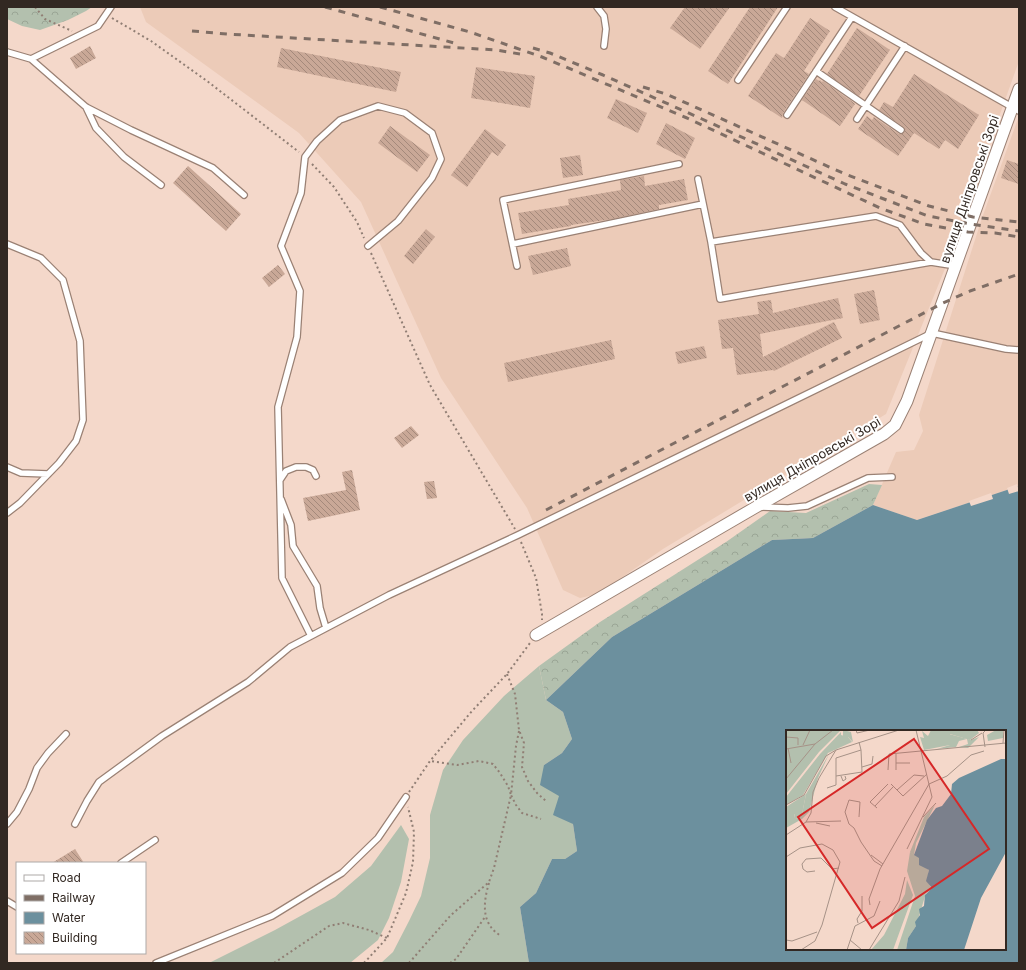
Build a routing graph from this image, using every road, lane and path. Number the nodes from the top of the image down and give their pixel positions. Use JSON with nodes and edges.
{"nodes":[{"id":1,"x":35,"y":7,"type":"edge"},
{"id":2,"x":111,"y":7,"type":"edge"},
{"id":3,"x":597,"y":7,"type":"edge"},
{"id":4,"x":787,"y":7,"type":"edge"},
{"id":5,"x":835,"y":7,"type":"edge"},
{"id":6,"x":106,"y":14,"type":"junction"},
{"id":7,"x":852,"y":17,"type":"junction"},
{"id":8,"x":80,"y":35,"type":"junction"},
{"id":9,"x":604,"y":46,"type":"dead end"},
{"id":10,"x":905,"y":46,"type":"junction"},
{"id":11,"x":7,"y":52,"type":"edge"},
{"id":12,"x":31,"y":59,"type":"junction"},
{"id":13,"x":816,"y":71,"type":"junction"},
{"id":14,"x":738,"y":80,"type":"dead end"},
{"id":15,"x":1019,"y":89,"type":"edge"},
{"id":16,"x":866,"y":106,"type":"junction"},
{"id":17,"x":86,"y":107,"type":"junction"},
{"id":18,"x":1016,"y":109,"type":"edge"},
{"id":19,"x":787,"y":115,"type":"dead end"},
{"id":20,"x":857,"y":119,"type":"dead end"},
{"id":21,"x":901,"y":130,"type":"dead end"},
{"id":22,"x":306,"y":157,"type":"junction"},
{"id":23,"x":679,"y":164,"type":"dead end"},
{"id":24,"x":698,"y":179,"type":"dead end"},
{"id":25,"x":161,"y":185,"type":"dead end"},
{"id":26,"x":244,"y":195,"type":"dead end"},
{"id":27,"x":703,"y":204,"type":"junction"},
{"id":28,"x":711,"y":242,"type":"junction"},
{"id":29,"x":7,"y":244,"type":"edge"},
{"id":30,"x":512,"y":244,"type":"junction"},
{"id":31,"x":368,"y":246,"type":"junction"},
{"id":32,"x":931,"y":262,"type":"junction"},
{"id":33,"x":517,"y":266,"type":"dead end"},
{"id":34,"x":956,"y":266,"type":"junction"},
{"id":35,"x":932,"y":333,"type":"junction"},
{"id":36,"x":1019,"y":350,"type":"edge"},
{"id":37,"x":7,"y":467,"type":"edge"},
{"id":38,"x":48,"y":474,"type":"junction"},
{"id":39,"x":316,"y":476,"type":"dead end"},
{"id":40,"x":892,"y":477,"type":"dead end"},
{"id":41,"x":280,"y":481,"type":"junction"},
{"id":42,"x":280,"y":495,"type":"junction"},
{"id":43,"x":756,"y":507,"type":"junction"},
{"id":44,"x":7,"y":513,"type":"edge"},
{"id":45,"x":518,"y":535,"type":"junction"},
{"id":46,"x":326,"y":628,"type":"junction"},
{"id":47,"x":536,"y":635,"type":"junction"},
{"id":48,"x":311,"y":636,"type":"junction"},
{"id":49,"x":507,"y":674,"type":"junction"},
{"id":50,"x":519,"y":730,"type":"junction"},
{"id":51,"x":66,"y":734,"type":"dead end"},
{"id":52,"x":430,"y":761,"type":"junction"},
{"id":53,"x":511,"y":795,"type":"junction"},
{"id":54,"x":406,"y":797,"type":"junction"},
{"id":55,"x":547,"y":802,"type":"dead end"},
{"id":56,"x":541,"y":819,"type":"dead end"},
{"id":57,"x":7,"y":824,"type":"edge"},
{"id":58,"x":75,"y":824,"type":"dead end"},
{"id":59,"x":155,"y":840,"type":"dead end"},
{"id":60,"x":122,"y":862,"type":"edge"},
{"id":61,"x":489,"y":882,"type":"junction"},
{"id":62,"x":7,"y":901,"type":"edge"},
{"id":63,"x":16,"y":906,"type":"edge"},
{"id":64,"x":485,"y":917,"type":"junction"},
{"id":65,"x":501,"y":936,"type":"dead end"},
{"id":66,"x":387,"y":938,"type":"junction"},
{"id":67,"x":156,"y":963,"type":"edge"},
{"id":68,"x":274,"y":963,"type":"edge"},
{"id":69,"x":364,"y":963,"type":"edge"},
{"id":70,"x":409,"y":963,"type":"edge"},
{"id":71,"x":450,"y":963,"type":"edge"}],
"edges":[{"from":1,"to":8,"type":"path"},
{"from":2,"to":6,"type":"lane"},
{"from":3,"to":9,"type":"lane"},
{"from":4,"to":14,"type":"lane"},
{"from":5,"to":7,"type":"lane"},
{"from":6,"to":8,"type":"lane"},
{"from":6,"to":22,"type":"path"},
{"from":7,"to":10,"type":"lane"},
{"from":7,"to":13,"type":"lane"},
{"from":8,"to":12,"type":"lane"},
{"from":10,"to":16,"type":"lane"},
{"from":10,"to":18,"type":"lane"},
{"from":11,"to":12,"type":"lane"},
{"from":12,"to":17,"type":"lane"},
{"from":13,"to":16,"type":"lane"},
{"from":13,"to":19,"type":"lane"},
{"from":15,"to":18,"type":"street","name":"вулиця Дніпровські Зорі"},
{"from":16,"to":20,"type":"lane"},
{"from":16,"to":21,"type":"lane"},
{"from":17,"to":25,"type":"lane"},
{"from":17,"to":26,"type":"lane"},
{"from":18,"to":34,"type":"street","name":"вулиця Дніпровські Зорі"},
{"from":22,"to":31,"type":"path"},
{"from":22,"to":31,"type":"lane"},
{"from":22,"to":41,"type":"lane"},
{"from":23,"to":30,"type":"lane"},
{"from":24,"to":27,"type":"lane"},
{"from":27,"to":28,"type":"lane"},
{"from":27,"to":30,"type":"lane"},
{"from":28,"to":32,"type":"lane"},
{"from":28,"to":32,"type":"lane"},
{"from":29,"to":38,"type":"lane"},
{"from":30,"to":33,"type":"lane"},
{"from":31,"to":45,"type":"path"},
{"from":32,"to":34,"type":"lane"},
{"from":34,"to":35,"type":"street","name":"вулиця Дніпровські Зорі"},
{"from":35,"to":36,"type":"lane"},
{"from":35,"to":43,"type":"street","name":"вулиця Дніпровські Зорі"},
{"from":35,"to":45,"type":"lane"},
{"from":37,"to":38,"type":"lane"},
{"from":38,"to":44,"type":"lane"},
{"from":39,"to":41,"type":"lane"},
{"from":40,"to":43,"type":"lane"},
{"from":41,"to":42,"type":"lane"},
{"from":42,"to":46,"type":"lane"},
{"from":42,"to":48,"type":"lane"},
{"from":43,"to":47,"type":"street","name":"вулиця Дніпровські Зорі"},
{"from":45,"to":46,"type":"lane"},
{"from":45,"to":47,"type":"path"},
{"from":46,"to":48,"type":"lane"},
{"from":47,"to":49,"type":"path"},
{"from":48,"to":58,"type":"lane"},
{"from":49,"to":50,"type":"path"},
{"from":49,"to":52,"type":"path"},
{"from":50,"to":53,"type":"path"},
{"from":50,"to":55,"type":"path"},
{"from":51,"to":57,"type":"lane"},
{"from":52,"to":53,"type":"path"},
{"from":52,"to":54,"type":"path"},
{"from":53,"to":56,"type":"path"},
{"from":53,"to":61,"type":"path"},
{"from":54,"to":66,"type":"path"},
{"from":54,"to":67,"type":"lane"},
{"from":59,"to":60,"type":"lane"},
{"from":61,"to":64,"type":"path"},
{"from":61,"to":70,"type":"path"},
{"from":62,"to":63,"type":"lane"},
{"from":64,"to":65,"type":"path"},
{"from":64,"to":71,"type":"path"},
{"from":66,"to":68,"type":"path"},
{"from":66,"to":69,"type":"path"}]}
